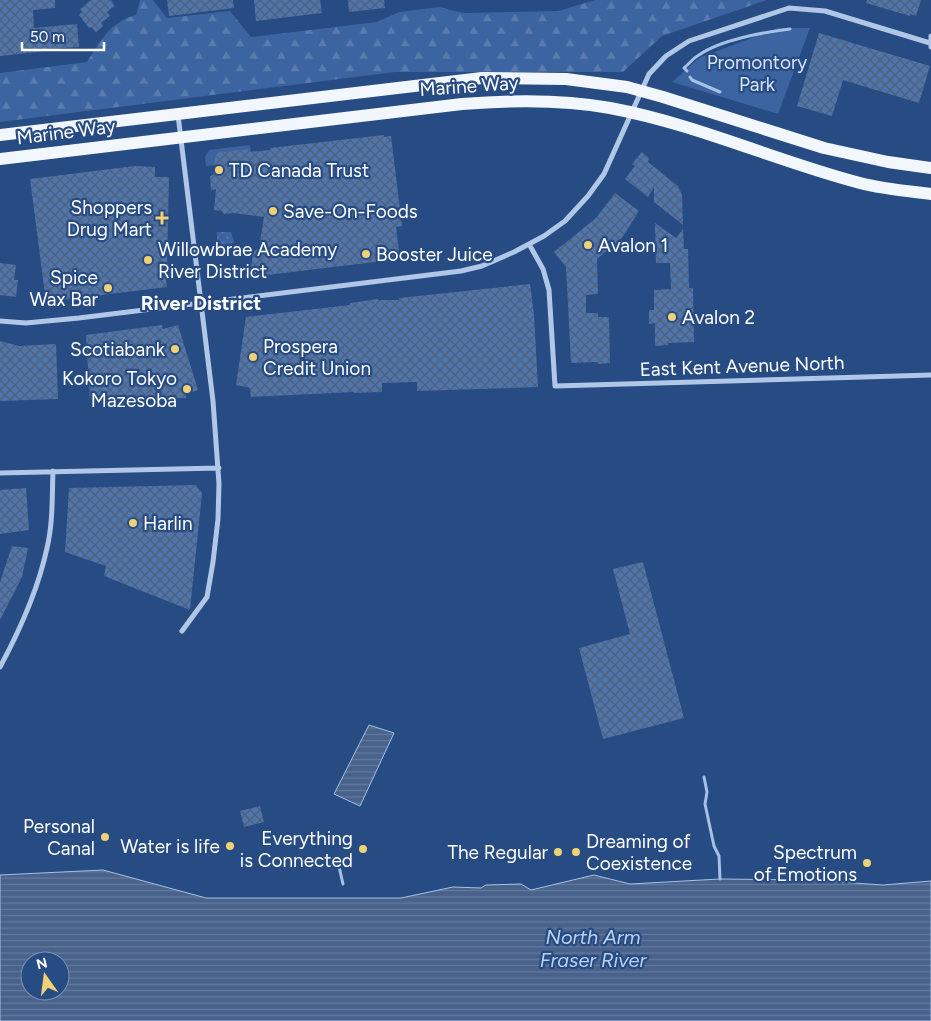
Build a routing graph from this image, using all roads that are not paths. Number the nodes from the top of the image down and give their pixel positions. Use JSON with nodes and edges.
{"nodes":[{"id":1,"x":931,"y":36,"type":"edge"},
{"id":2,"x":931,"y":45,"type":"edge"},
{"id":3,"x":642,"y":91,"type":"junction"},
{"id":4,"x":632,"y":113,"type":"junction"},
{"id":5,"x":178,"y":114,"type":"junction"},
{"id":6,"x":0,"y":135,"type":"edge"},
{"id":7,"x":181,"y":137,"type":"junction"},
{"id":8,"x":0,"y":159,"type":"edge"},
{"id":9,"x":931,"y":168,"type":"edge"},
{"id":10,"x":931,"y":194,"type":"edge"},
{"id":11,"x":529,"y":244,"type":"junction"},
{"id":12,"x":201,"y":303,"type":"junction"},
{"id":13,"x":0,"y":321,"type":"edge"},
{"id":14,"x":931,"y":375,"type":"edge"},
{"id":15,"x":219,"y":468,"type":"junction"},
{"id":16,"x":53,"y":471,"type":"junction"},
{"id":17,"x":0,"y":473,"type":"edge"},
{"id":18,"x":182,"y":631,"type":"dead end"},
{"id":19,"x":0,"y":667,"type":"edge"}],
"edges":[{"from":1,"to":2,"type":"street"},
{"from":2,"to":3,"type":"street"},
{"from":3,"to":4,"type":"street"},
{"from":3,"to":5,"type":"main road","name":"Marine Way"},
{"from":3,"to":9,"type":"main road","name":"Marine Way"},
{"from":4,"to":7,"type":"main road","name":"Marine Way"},
{"from":4,"to":10,"type":"main road","name":"Marine Way"},
{"from":4,"to":11,"type":"street"},
{"from":5,"to":6,"type":"main road","name":"Marine Way"},
{"from":5,"to":7,"type":"street"},
{"from":7,"to":8,"type":"main road","name":"Marine Way"},
{"from":7,"to":12,"type":"street"},
{"from":11,"to":12,"type":"street"},
{"from":11,"to":14,"type":"street","name":"East Kent Avenue North"},
{"from":12,"to":13,"type":"street"},
{"from":12,"to":15,"type":"street"},
{"from":15,"to":16,"type":"street"},
{"from":15,"to":18,"type":"street"},
{"from":16,"to":17,"type":"street"},
{"from":16,"to":19,"type":"street"}]}
